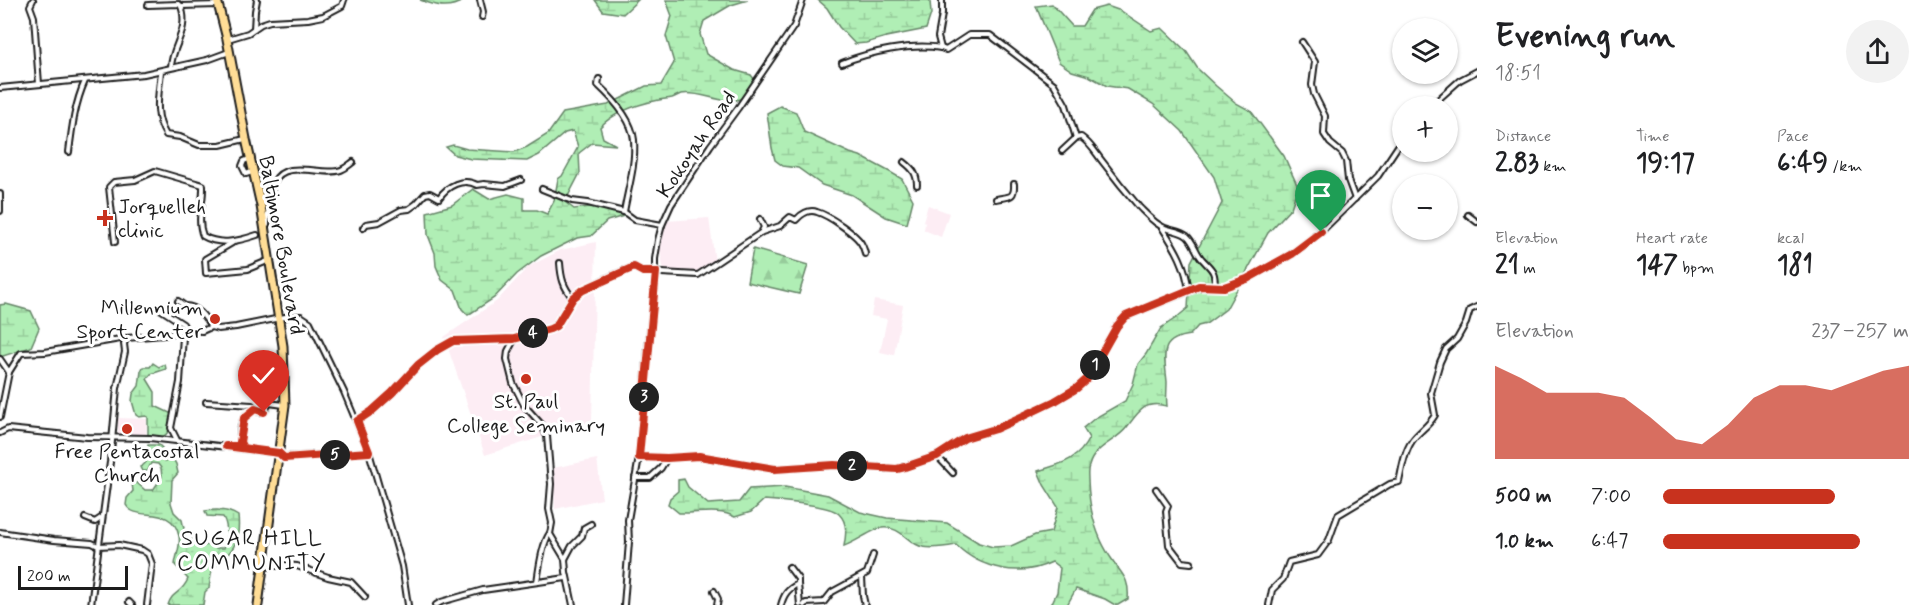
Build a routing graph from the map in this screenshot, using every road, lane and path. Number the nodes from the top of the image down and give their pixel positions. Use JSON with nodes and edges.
{"nodes":[{"id":1,"x":33,"y":0,"type":"edge"},
{"id":2,"x":257,"y":0,"type":"edge"},
{"id":3,"x":344,"y":0,"type":"edge"},
{"id":4,"x":480,"y":0,"type":"edge"},
{"id":5,"x":803,"y":0,"type":"edge"},
{"id":6,"x":942,"y":0,"type":"edge"},
{"id":7,"x":218,"y":3,"type":"edge"},
{"id":8,"x":148,"y":5,"type":"dead end"},
{"id":9,"x":182,"y":6,"type":"junction"},
{"id":10,"x":482,"y":16,"type":"dead end"},
{"id":11,"x":254,"y":30,"type":"junction"},
{"id":12,"x":227,"y":39,"type":"junction"},
{"id":13,"x":1302,"y":42,"type":"dead end"},
{"id":14,"x":941,"y":48,"type":"junction"},
{"id":15,"x":229,"y":52,"type":"junction"},
{"id":16,"x":842,"y":63,"type":"dead end"},
{"id":17,"x":171,"y":67,"type":"junction"},
{"id":18,"x":162,"y":71,"type":"junction"},
{"id":19,"x":1477,"y":71,"type":"edge"},
{"id":20,"x":599,"y":79,"type":"dead end"},
{"id":21,"x":85,"y":81,"type":"junction"},
{"id":22,"x":39,"y":84,"type":"junction"},
{"id":23,"x":0,"y":88,"type":"edge"},
{"id":24,"x":1442,"y":96,"type":"edge"},
{"id":25,"x":1076,"y":138,"type":"junction"},
{"id":26,"x":246,"y":139,"type":"junction"},
{"id":27,"x":1062,"y":151,"type":"dead end"},
{"id":28,"x":69,"y":152,"type":"dead end"},
{"id":29,"x":1392,"y":155,"type":"edge"},
{"id":30,"x":353,"y":162,"type":"dead end"},
{"id":31,"x":904,"y":162,"type":"dead end"},
{"id":32,"x":521,"y":180,"type":"dead end"},
{"id":33,"x":1014,"y":184,"type":"dead end"},
{"id":34,"x":916,"y":185,"type":"dead end"},
{"id":35,"x":542,"y":189,"type":"dead end"},
{"id":36,"x":0,"y":194,"type":"edge"},
{"id":37,"x":996,"y":199,"type":"dead end"},
{"id":38,"x":1355,"y":199,"type":"junction"},
{"id":39,"x":0,"y":211,"type":"edge"},
{"id":40,"x":624,"y":212,"type":"junction"},
{"id":41,"x":1468,"y":215,"type":"dead end"},
{"id":42,"x":760,"y":219,"type":"dead end"},
{"id":43,"x":1477,"y":222,"type":"edge"},
{"id":44,"x":662,"y":225,"type":"junction"},
{"id":45,"x":1162,"y":227,"type":"junction"},
{"id":46,"x":363,"y":228,"type":"dead end"},
{"id":47,"x":762,"y":232,"type":"junction"},
{"id":48,"x":257,"y":235,"type":"dead end"},
{"id":49,"x":266,"y":235,"type":"junction"},
{"id":50,"x":235,"y":241,"type":"junction"},
{"id":51,"x":115,"y":242,"type":"dead end"},
{"id":52,"x":865,"y":254,"type":"dead end"},
{"id":53,"x":270,"y":260,"type":"junction"},
{"id":54,"x":560,"y":263,"type":"dead end"},
{"id":55,"x":656,"y":272,"type":"junction"},
{"id":56,"x":1215,"y":286,"type":"junction"},
{"id":57,"x":1189,"y":291,"type":"junction"},
{"id":58,"x":573,"y":298,"type":"junction"},
{"id":59,"x":178,"y":301,"type":"dead end"},
{"id":60,"x":1477,"y":307,"type":"edge"},
{"id":61,"x":160,"y":309,"type":"dead end"},
{"id":62,"x":280,"y":319,"type":"junction"},
{"id":63,"x":211,"y":327,"type":"junction"},
{"id":64,"x":186,"y":330,"type":"junction"},
{"id":65,"x":126,"y":338,"type":"junction"},
{"id":66,"x":514,"y":339,"type":"junction"},
{"id":67,"x":0,"y":359,"type":"edge"},
{"id":68,"x":9,"y":372,"type":"junction"},
{"id":69,"x":206,"y":402,"type":"dead end"},
{"id":70,"x":285,"y":405,"type":"junction"},
{"id":71,"x":255,"y":409,"type":"junction"},
{"id":72,"x":0,"y":417,"type":"edge"},
{"id":73,"x":357,"y":421,"type":"junction"},
{"id":74,"x":0,"y":433,"type":"edge"},
{"id":75,"x":111,"y":438,"type":"junction"},
{"id":76,"x":165,"y":439,"type":"junction"},
{"id":77,"x":226,"y":446,"type":"junction"},
{"id":78,"x":369,"y":452,"type":"junction"},
{"id":79,"x":279,"y":453,"type":"junction"},
{"id":80,"x":937,"y":456,"type":"junction"},
{"id":81,"x":639,"y":457,"type":"junction"},
{"id":82,"x":667,"y":458,"type":"junction"},
{"id":83,"x":953,"y":473,"type":"dead end"},
{"id":84,"x":635,"y":478,"type":"junction"},
{"id":85,"x":1156,"y":489,"type":"dead end"},
{"id":86,"x":85,"y":518,"type":"dead end"},
{"id":87,"x":102,"y":518,"type":"junction"},
{"id":88,"x":591,"y":524,"type":"dead end"},
{"id":89,"x":0,"y":532,"type":"edge"},
{"id":90,"x":550,"y":532,"type":"junction"},
{"id":91,"x":98,"y":546,"type":"junction"},
{"id":92,"x":873,"y":555,"type":"dead end"},
{"id":93,"x":565,"y":559,"type":"junction"},
{"id":94,"x":1191,"y":563,"type":"dead end"},
{"id":95,"x":263,"y":567,"type":"junction"},
{"id":96,"x":789,"y":567,"type":"dead end"},
{"id":97,"x":862,"y":577,"type":"junction"},
{"id":98,"x":567,"y":578,"type":"junction"},
{"id":99,"x":537,"y":582,"type":"junction"},
{"id":100,"x":798,"y":584,"type":"junction"},
{"id":101,"x":714,"y":591,"type":"dead end"},
{"id":102,"x":365,"y":597,"type":"dead end"},
{"id":103,"x":92,"y":605,"type":"edge"},
{"id":104,"x":147,"y":605,"type":"edge"},
{"id":105,"x":258,"y":605,"type":"edge"},
{"id":106,"x":408,"y":605,"type":"edge"},
{"id":107,"x":436,"y":605,"type":"edge"},
{"id":108,"x":573,"y":605,"type":"edge"},
{"id":109,"x":624,"y":605,"type":"edge"},
{"id":110,"x":717,"y":605,"type":"edge"},
{"id":111,"x":781,"y":605,"type":"edge"},
{"id":112,"x":802,"y":605,"type":"edge"},
{"id":113,"x":865,"y":605,"type":"edge"},
{"id":114,"x":1269,"y":605,"type":"edge"}],
"edges":[{"from":1,"to":22,"type":"street"},
{"from":2,"to":11,"type":"street"},
{"from":3,"to":11,"type":"street"},
{"from":4,"to":10,"type":"street"},
{"from":5,"to":44,"type":"street","name":"Kokoyah Road"},
{"from":6,"to":14,"type":"street"},
{"from":7,"to":9,"type":"street"},
{"from":7,"to":12,"type":"highway","name":"Baltimore Boulevard"},
{"from":8,"to":9,"type":"street"},
{"from":9,"to":17,"type":"street"},
{"from":11,"to":12,"type":"street"},
{"from":12,"to":15,"type":"highway","name":"Baltimore Boulevard"},
{"from":13,"to":38,"type":"street"},
{"from":14,"to":16,"type":"street"},
{"from":14,"to":25,"type":"street"},
{"from":15,"to":17,"type":"street"},
{"from":15,"to":26,"type":"highway","name":"Baltimore Boulevard"},
{"from":17,"to":18,"type":"street"},
{"from":18,"to":21,"type":"street"},
{"from":18,"to":26,"type":"street"},
{"from":19,"to":24,"type":"street"},
{"from":20,"to":40,"type":"street"},
{"from":21,"to":22,"type":"street"},
{"from":21,"to":28,"type":"street"},
{"from":22,"to":23,"type":"street"},
{"from":25,"to":27,"type":"street"},
{"from":25,"to":45,"type":"street"},
{"from":26,"to":49,"type":"highway","name":"Baltimore Boulevard"},
{"from":29,"to":38,"type":"street"},
{"from":30,"to":49,"type":"street"},
{"from":31,"to":34,"type":"street"},
{"from":32,"to":46,"type":"street"},
{"from":33,"to":37,"type":"street"},
{"from":35,"to":40,"type":"street"},
{"from":36,"to":39,"type":"street"},
{"from":38,"to":56,"type":"street"},
{"from":40,"to":44,"type":"street"},
{"from":41,"to":43,"type":"street"},
{"from":42,"to":47,"type":"street"},
{"from":44,"to":55,"type":"street","name":"Kokoyah Road"},
{"from":45,"to":56,"type":"street"},
{"from":45,"to":57,"type":"street"},
{"from":47,"to":52,"type":"street"},
{"from":47,"to":55,"type":"street"},
{"from":48,"to":50,"type":"street"},
{"from":49,"to":53,"type":"highway","name":"Baltimore Boulevard"},
{"from":50,"to":51,"type":"street"},
{"from":50,"to":53,"type":"street"},
{"from":53,"to":62,"type":"highway","name":"Baltimore Boulevard"},
{"from":54,"to":58,"type":"street"},
{"from":55,"to":58,"type":"street"},
{"from":55,"to":81,"type":"street","name":"Kokoyah Road"},
{"from":56,"to":57,"type":"street"},
{"from":57,"to":80,"type":"street"},
{"from":58,"to":66,"type":"street"},
{"from":59,"to":63,"type":"street"},
{"from":60,"to":114,"type":"street"},
{"from":61,"to":64,"type":"street"},
{"from":62,"to":63,"type":"street"},
{"from":62,"to":70,"type":"highway","name":"Baltimore Boulevard"},
{"from":62,"to":73,"type":"street"},
{"from":63,"to":64,"type":"street"},
{"from":64,"to":65,"type":"street"},
{"from":64,"to":76,"type":"street"},
{"from":65,"to":68,"type":"street"},
{"from":65,"to":75,"type":"street"},
{"from":66,"to":73,"type":"street"},
{"from":66,"to":90,"type":"street"},
{"from":67,"to":68,"type":"street"},
{"from":68,"to":72,"type":"street"},
{"from":69,"to":71,"type":"street"},
{"from":70,"to":71,"type":"street"},
{"from":70,"to":79,"type":"highway","name":"Baltimore Boulevard"},
{"from":71,"to":77,"type":"street"},
{"from":73,"to":78,"type":"street"},
{"from":74,"to":75,"type":"street"},
{"from":75,"to":76,"type":"street"},
{"from":75,"to":87,"type":"street"},
{"from":76,"to":77,"type":"street"},
{"from":77,"to":79,"type":"street"},
{"from":78,"to":79,"type":"street"},
{"from":78,"to":106,"type":"street"},
{"from":79,"to":95,"type":"highway","name":"Baltimore Boulevard"},
{"from":80,"to":82,"type":"street"},
{"from":80,"to":83,"type":"street"},
{"from":81,"to":82,"type":"street"},
{"from":81,"to":84,"type":"street","name":"Kokoyah Road"},
{"from":82,"to":84,"type":"street"},
{"from":84,"to":109,"type":"street","name":"Kokoyah Road"},
{"from":85,"to":94,"type":"street"},
{"from":86,"to":87,"type":"street"},
{"from":87,"to":91,"type":"street"},
{"from":88,"to":93,"type":"street"},
{"from":89,"to":91,"type":"street"},
{"from":90,"to":93,"type":"street"},
{"from":90,"to":99,"type":"street"},
{"from":91,"to":103,"type":"street"},
{"from":91,"to":104,"type":"street"},
{"from":92,"to":97,"type":"street"},
{"from":93,"to":98,"type":"street"},
{"from":95,"to":102,"type":"street"},
{"from":95,"to":105,"type":"highway","name":"Baltimore Boulevard"},
{"from":96,"to":100,"type":"street"},
{"from":97,"to":112,"type":"street"},
{"from":97,"to":113,"type":"street"},
{"from":98,"to":99,"type":"street"},
{"from":98,"to":108,"type":"street"},
{"from":99,"to":107,"type":"street"},
{"from":100,"to":111,"type":"street"},
{"from":100,"to":112,"type":"street"},
{"from":101,"to":110,"type":"street"}]}
